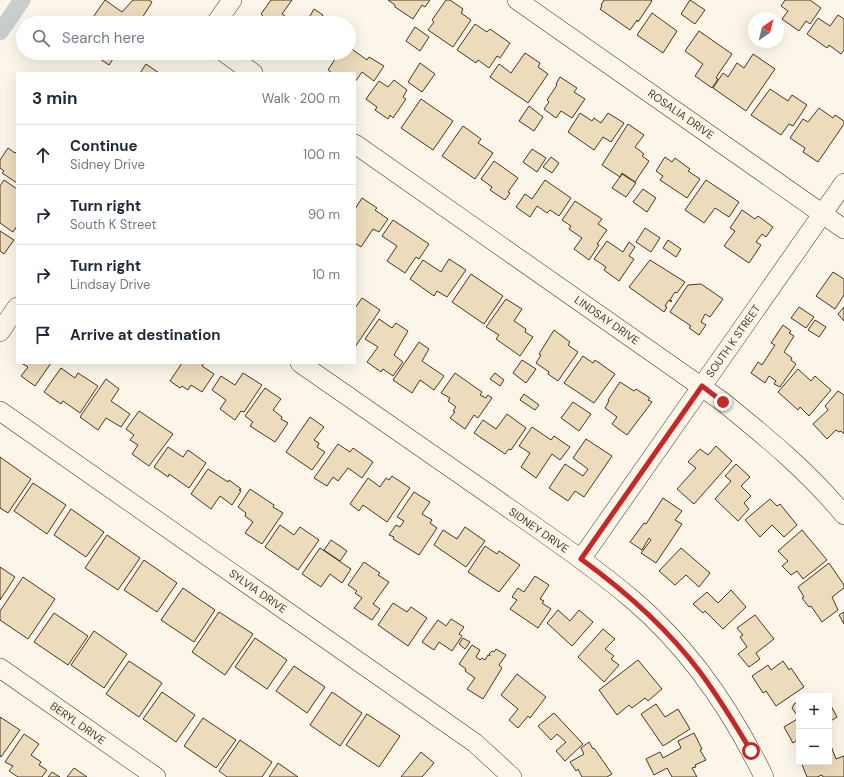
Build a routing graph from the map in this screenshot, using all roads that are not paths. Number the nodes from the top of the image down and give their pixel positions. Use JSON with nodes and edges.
{"nodes":[{"id":1,"x":232,"y":0,"type":"edge"},
{"id":2,"x":517,"y":0,"type":"edge"},
{"id":3,"x":221,"y":16,"type":"edge"},
{"id":4,"x":235,"y":60,"type":"edge"},
{"id":5,"x":252,"y":72,"type":"edge"},
{"id":6,"x":356,"y":145,"type":"edge"},
{"id":7,"x":844,"y":182,"type":"edge"},
{"id":8,"x":823,"y":213,"type":"junction"},
{"id":9,"x":844,"y":229,"type":"edge"},
{"id":10,"x":16,"y":308,"type":"edge"},
{"id":11,"x":0,"y":332,"type":"edge"},
{"id":12,"x":301,"y":364,"type":"edge"},
{"id":13,"x":702,"y":386,"type":"junction"},
{"id":14,"x":0,"y":411,"type":"edge"},
{"id":15,"x":844,"y":515,"type":"edge"},
{"id":16,"x":581,"y":559,"type":"junction"},
{"id":17,"x":0,"y":668,"type":"edge"},
{"id":18,"x":156,"y":777,"type":"edge"},
{"id":19,"x":512,"y":777,"type":"edge"},
{"id":20,"x":764,"y":777,"type":"edge"}],
"edges":[{"from":1,"to":3,"type":"street"},
{"from":2,"to":8,"type":"street","name":"ROSALIA DRIVE"},
{"from":4,"to":5,"type":"street"},
{"from":6,"to":13,"type":"street","name":"LINDSAY DRIVE"},
{"from":7,"to":8,"type":"street","name":"SOUTH K STREET"},
{"from":8,"to":9,"type":"street","name":"ROSALIA DRIVE"},
{"from":8,"to":13,"type":"street","name":"SOUTH K STREET"},
{"from":10,"to":11,"type":"street"},
{"from":12,"to":16,"type":"street","name":"SIDNEY DRIVE"},
{"from":13,"to":15,"type":"street","name":"LINDSAY DRIVE"},
{"from":13,"to":16,"type":"street","name":"SOUTH K STREET"},
{"from":14,"to":19,"type":"street","name":"SYLVIA DRIVE"},
{"from":16,"to":20,"type":"street","name":"SIDNEY DRIVE"},
{"from":17,"to":18,"type":"street","name":"BERYL DRIVE"}]}
